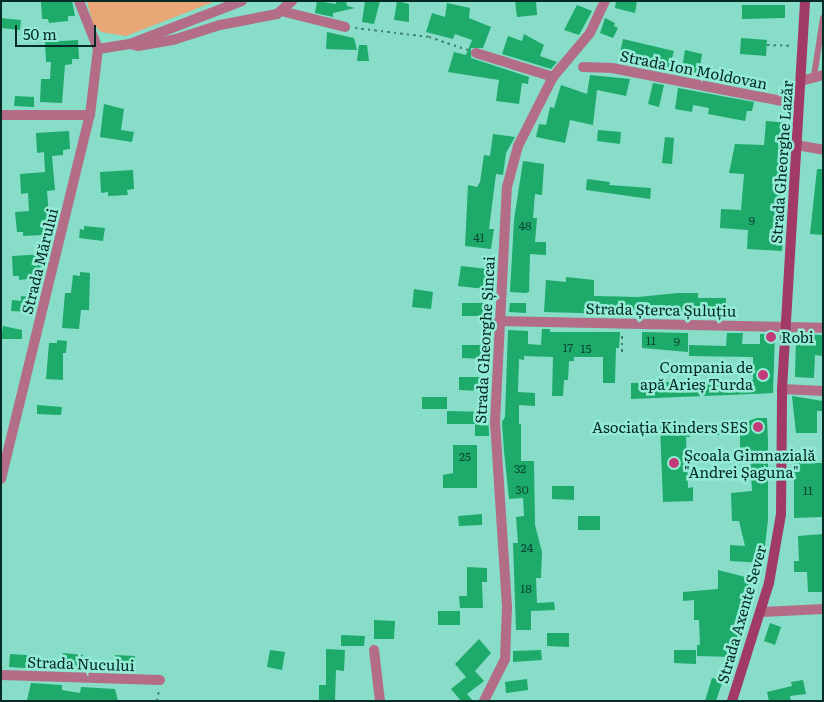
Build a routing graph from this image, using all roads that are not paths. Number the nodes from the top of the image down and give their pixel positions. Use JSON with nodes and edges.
{"nodes":[{"id":1,"x":79,"y":1,"type":"edge"},
{"id":2,"x":242,"y":1,"type":"edge"},
{"id":3,"x":292,"y":1,"type":"edge"},
{"id":4,"x":605,"y":1,"type":"edge"},
{"id":5,"x":804,"y":2,"type":"edge"},
{"id":6,"x":281,"y":11,"type":"junction"},
{"id":7,"x":823,"y":18,"type":"edge"},
{"id":8,"x":345,"y":26,"type":"road end"},
{"id":9,"x":130,"y":44,"type":"junction"},
{"id":10,"x":98,"y":49,"type":"junction"},
{"id":11,"x":476,"y":52,"type":"road end"},
{"id":12,"x":583,"y":67,"type":"dead end"},
{"id":13,"x":818,"y":76,"type":"edge"},
{"id":14,"x":554,"y":77,"type":"junction"},
{"id":15,"x":801,"y":81,"type":"junction"},
{"id":16,"x":798,"y":104,"type":"junction"},
{"id":17,"x":1,"y":115,"type":"edge"},
{"id":18,"x":90,"y":116,"type":"junction"},
{"id":19,"x":796,"y":145,"type":"junction"},
{"id":20,"x":823,"y":150,"type":"edge"},
{"id":21,"x":499,"y":321,"type":"junction"},
{"id":22,"x":786,"y":326,"type":"junction"},
{"id":23,"x":823,"y":328,"type":"edge"},
{"id":24,"x":782,"y":390,"type":"junction"},
{"id":25,"x":823,"y":391,"type":"edge"},
{"id":26,"x":1,"y":479,"type":"edge"},
{"id":27,"x":823,"y":609,"type":"edge"},
{"id":28,"x":760,"y":612,"type":"junction"},
{"id":29,"x":374,"y":650,"type":"dead end"},
{"id":30,"x":1,"y":676,"type":"edge"},
{"id":31,"x":160,"y":680,"type":"dead end"},
{"id":32,"x":380,"y":701,"type":"edge"},
{"id":33,"x":484,"y":701,"type":"edge"},
{"id":34,"x":732,"y":701,"type":"edge"}],
"edges":[{"from":1,"to":10,"type":"street"},
{"from":2,"to":9,"type":"street"},
{"from":3,"to":6,"type":"street"},
{"from":4,"to":14,"type":"street","name":"Strada Gheorghe Șincai"},
{"from":5,"to":15,"type":"main road","name":"Strada Gheorghe Lazăr"},
{"from":6,"to":8,"type":"street"},
{"from":6,"to":9,"type":"street"},
{"from":7,"to":13,"type":"lane"},
{"from":9,"to":10,"type":"street"},
{"from":10,"to":18,"type":"street","name":"Strada Mărului"},
{"from":11,"to":14,"type":"street"},
{"from":12,"to":16,"type":"street","name":"Strada Ion Moldovan"},
{"from":13,"to":15,"type":"street"},
{"from":14,"to":21,"type":"street","name":"Strada Gheorghe Șincai"},
{"from":15,"to":16,"type":"main road","name":"Strada Gheorghe Lazăr"},
{"from":16,"to":19,"type":"main road","name":"Strada Gheorghe Lazăr"},
{"from":17,"to":18,"type":"street"},
{"from":18,"to":26,"type":"street","name":"Strada Mărului"},
{"from":19,"to":20,"type":"street"},
{"from":19,"to":22,"type":"main road","name":"Strada Gheorghe Lazăr"},
{"from":21,"to":22,"type":"street","name":"Strada Șterca Șuluțiu"},
{"from":21,"to":33,"type":"street","name":"Strada Gheorghe Șincai"},
{"from":22,"to":23,"type":"street","name":"Strada Șterca Șuluțiu"},
{"from":22,"to":24,"type":"main road","name":"Strada Axente Sever"},
{"from":24,"to":25,"type":"street"},
{"from":24,"to":28,"type":"main road","name":"Strada Axente Sever"},
{"from":27,"to":28,"type":"street"},
{"from":28,"to":34,"type":"main road","name":"Strada Axente Sever"},
{"from":29,"to":32,"type":"street"},
{"from":30,"to":31,"type":"street","name":"Strada Nucului"}]}
